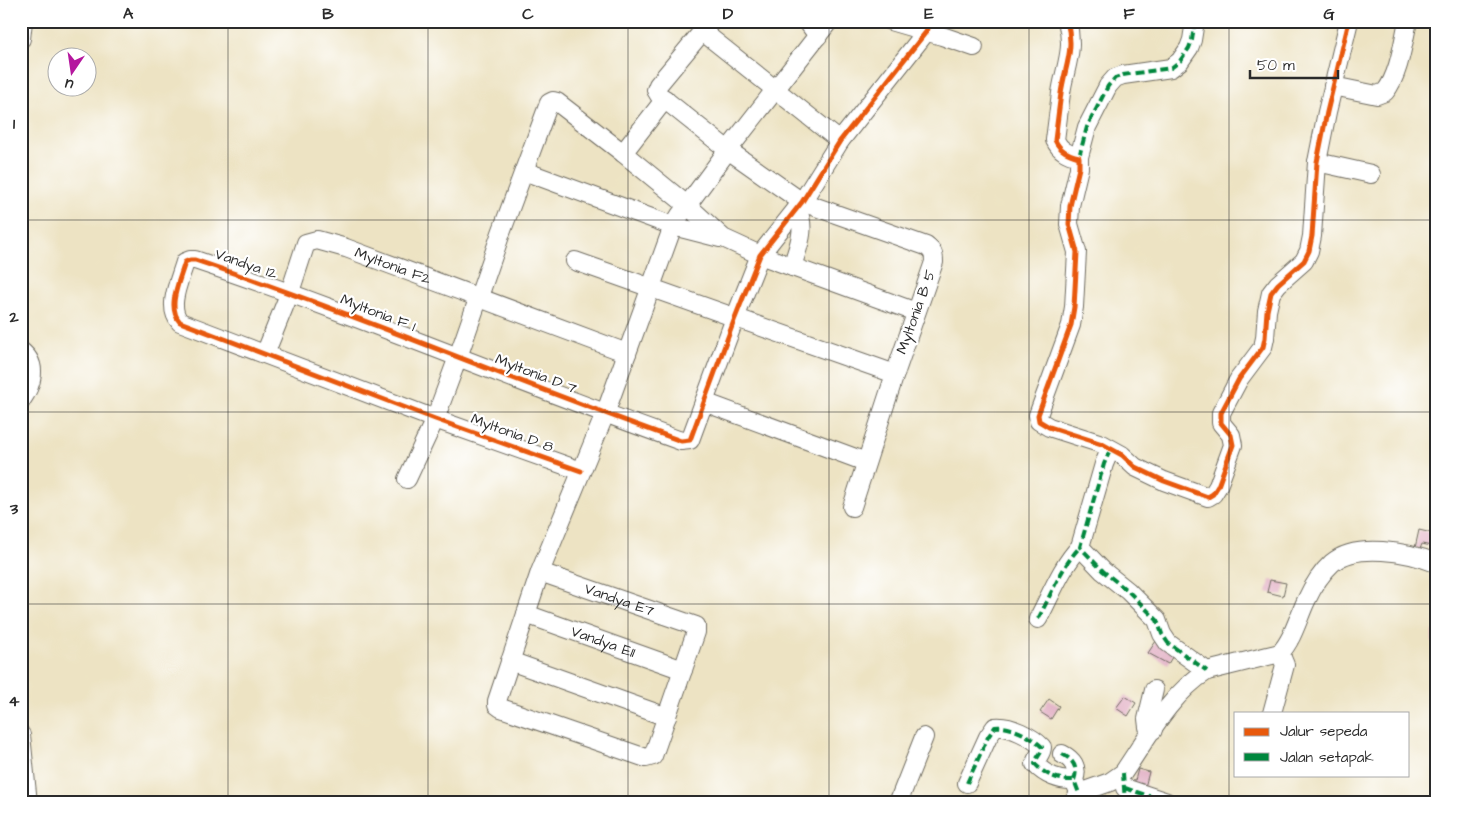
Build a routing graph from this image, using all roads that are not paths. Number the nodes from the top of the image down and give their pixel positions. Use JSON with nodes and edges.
{"nodes":[{"id":1,"x":23,"y":21,"type":"edge"},
{"id":2,"x":807,"y":21,"type":"edge"},
{"id":3,"x":830,"y":21,"type":"edge"},
{"id":4,"x":890,"y":21,"type":"edge"},
{"id":5,"x":1067,"y":21,"type":"edge"},
{"id":6,"x":1195,"y":21,"type":"edge"},
{"id":7,"x":1349,"y":21,"type":"edge"},
{"id":8,"x":1408,"y":21,"type":"edge"},
{"id":9,"x":707,"y":27,"type":"edge"},
{"id":10,"x":927,"y":27,"type":"edge"},
{"id":11,"x":818,"y":36,"type":"junction"},
{"id":12,"x":21,"y":39,"type":"edge"},
{"id":13,"x":974,"y":47,"type":"dead end"},
{"id":14,"x":1333,"y":86,"type":"junction"},
{"id":15,"x":775,"y":91,"type":"junction"},
{"id":16,"x":665,"y":99,"type":"junction"},
{"id":17,"x":840,"y":141,"type":"junction"},
{"id":18,"x":728,"y":150,"type":"junction"},
{"id":19,"x":623,"y":153,"type":"junction"},
{"id":20,"x":1079,"y":157,"type":"junction"},
{"id":21,"x":1317,"y":162,"type":"junction"},
{"id":22,"x":524,"y":171,"type":"junction"},
{"id":23,"x":1371,"y":174,"type":"dead end"},
{"id":24,"x":799,"y":205,"type":"junction"},
{"id":25,"x":688,"y":206,"type":"junction"},
{"id":26,"x":673,"y":226,"type":"junction"},
{"id":27,"x":723,"y":238,"type":"junction"},
{"id":28,"x":760,"y":255,"type":"junction"},
{"id":29,"x":195,"y":260,"type":"joint"},
{"id":30,"x":575,"y":261,"type":"dead end"},
{"id":31,"x":792,"y":267,"type":"junction"},
{"id":32,"x":650,"y":288,"type":"junction"},
{"id":33,"x":290,"y":292,"type":"junction"},
{"id":34,"x":478,"y":298,"type":"junction"},
{"id":35,"x":916,"y":312,"type":"junction"},
{"id":36,"x":735,"y":318,"type":"junction"},
{"id":37,"x":21,"y":351,"type":"edge"},
{"id":38,"x":265,"y":354,"type":"junction"},
{"id":39,"x":627,"y":354,"type":"junction"},
{"id":40,"x":458,"y":357,"type":"junction"},
{"id":41,"x":894,"y":374,"type":"junction"},
{"id":42,"x":21,"y":401,"type":"edge"},
{"id":43,"x":704,"y":402,"type":"junction"},
{"id":44,"x":604,"y":414,"type":"junction"},
{"id":45,"x":435,"y":419,"type":"junction"},
{"id":46,"x":1110,"y":450,"type":"junction"},
{"id":47,"x":866,"y":462,"type":"junction"},
{"id":48,"x":581,"y":471,"type":"junction"},
{"id":49,"x":408,"y":479,"type":"dead end"},
{"id":50,"x":852,"y":507,"type":"dead end"},
{"id":51,"x":1080,"y":547,"type":"junction"},
{"id":52,"x":1436,"y":563,"type":"edge"},
{"id":53,"x":540,"y":572,"type":"junction"},
{"id":54,"x":526,"y":614,"type":"junction"},
{"id":55,"x":1038,"y":619,"type":"dead end"},
{"id":56,"x":1280,"y":653,"type":"junction"},
{"id":57,"x":510,"y":660,"type":"junction"},
{"id":58,"x":683,"y":670,"type":"junction"},
{"id":59,"x":1207,"y":671,"type":"junction"},
{"id":60,"x":1154,"y":690,"type":"dead end"},
{"id":61,"x":1272,"y":712,"type":"edge"},
{"id":62,"x":667,"y":717,"type":"junction"},
{"id":63,"x":1153,"y":730,"type":"junction"},
{"id":64,"x":21,"y":735,"type":"edge"},
{"id":65,"x":924,"y":737,"type":"dead end"},
{"id":66,"x":1062,"y":754,"type":"dead end"},
{"id":67,"x":967,"y":782,"type":"dead end"},
{"id":68,"x":1124,"y":788,"type":"edge"},
{"id":69,"x":1075,"y":792,"type":"edge"},
{"id":70,"x":1167,"y":802,"type":"edge"},
{"id":71,"x":28,"y":803,"type":"edge"},
{"id":72,"x":898,"y":803,"type":"edge"}],
"edges":[{"from":1,"to":12,"type":"street"},
{"from":2,"to":11,"type":"street"},
{"from":3,"to":11,"type":"street"},
{"from":4,"to":10,"type":"street"},
{"from":5,"to":20,"type":"street"},
{"from":6,"to":20,"type":"street"},
{"from":7,"to":14,"type":"street"},
{"from":8,"to":14,"type":"street"},
{"from":9,"to":15,"type":"street"},
{"from":9,"to":16,"type":"street"},
{"from":10,"to":13,"type":"street"},
{"from":10,"to":17,"type":"street","name":"Myltonia D 7"},
{"from":11,"to":15,"type":"street"},
{"from":14,"to":21,"type":"street"},
{"from":15,"to":17,"type":"street"},
{"from":15,"to":18,"type":"street"},
{"from":16,"to":18,"type":"street"},
{"from":16,"to":19,"type":"street"},
{"from":17,"to":24,"type":"street","name":"Myltonia D 7"},
{"from":18,"to":24,"type":"street"},
{"from":18,"to":25,"type":"street"},
{"from":19,"to":22,"type":"street"},
{"from":19,"to":25,"type":"street"},
{"from":20,"to":46,"type":"street"},
{"from":21,"to":23,"type":"street"},
{"from":21,"to":46,"type":"street"},
{"from":22,"to":26,"type":"street"},
{"from":22,"to":34,"type":"street"},
{"from":24,"to":28,"type":"street","name":"Myltonia D 7"},
{"from":24,"to":31,"type":"street"},
{"from":24,"to":35,"type":"street","name":"Myltonia B 5"},
{"from":25,"to":26,"type":"street"},
{"from":25,"to":27,"type":"street"},
{"from":26,"to":27,"type":"street"},
{"from":26,"to":32,"type":"street"},
{"from":27,"to":28,"type":"street"},
{"from":28,"to":31,"type":"street"},
{"from":28,"to":36,"type":"street","name":"Myltonia D 7"},
{"from":29,"to":33,"type":"street","name":"Vandya 12"},
{"from":29,"to":38,"type":"street","name":"Myltonia D 8"},
{"from":30,"to":32,"type":"street"},
{"from":31,"to":35,"type":"street"},
{"from":32,"to":36,"type":"street"},
{"from":32,"to":39,"type":"street"},
{"from":33,"to":34,"type":"street","name":"Myltonia F2"},
{"from":33,"to":38,"type":"street"},
{"from":33,"to":40,"type":"street","name":"Myltonia F 1"},
{"from":34,"to":39,"type":"street","name":"Myltonia F2"},
{"from":34,"to":40,"type":"street"},
{"from":35,"to":41,"type":"street","name":"Myltonia B 5"},
{"from":36,"to":41,"type":"street"},
{"from":36,"to":43,"type":"street","name":"Myltonia D 7"},
{"from":37,"to":42,"type":"street"},
{"from":38,"to":45,"type":"street","name":"Myltonia D 8"},
{"from":39,"to":44,"type":"street"},
{"from":40,"to":44,"type":"street","name":"Myltonia D 7"},
{"from":40,"to":45,"type":"street"},
{"from":41,"to":47,"type":"street","name":"Myltonia B 5"},
{"from":43,"to":44,"type":"street","name":"Myltonia D 7"},
{"from":43,"to":47,"type":"street"},
{"from":44,"to":48,"type":"street"},
{"from":45,"to":48,"type":"street","name":"Myltonia D 8"},
{"from":45,"to":49,"type":"street"},
{"from":46,"to":51,"type":"street"},
{"from":47,"to":50,"type":"street","name":"Myltonia B 5"},
{"from":48,"to":53,"type":"street"},
{"from":51,"to":55,"type":"street"},
{"from":51,"to":59,"type":"street"},
{"from":52,"to":56,"type":"street"},
{"from":53,"to":54,"type":"street"},
{"from":53,"to":58,"type":"street","name":"Vandya E7"},
{"from":54,"to":57,"type":"street"},
{"from":54,"to":58,"type":"street","name":"Vandya E11"},
{"from":56,"to":59,"type":"street"},
{"from":56,"to":61,"type":"street"},
{"from":57,"to":62,"type":"street"},
{"from":57,"to":62,"type":"street"},
{"from":58,"to":62,"type":"street"},
{"from":59,"to":63,"type":"street"},
{"from":60,"to":63,"type":"street"},
{"from":63,"to":68,"type":"street"},
{"from":64,"to":71,"type":"street"},
{"from":65,"to":72,"type":"street"},
{"from":66,"to":69,"type":"street"},
{"from":67,"to":69,"type":"street"},
{"from":68,"to":69,"type":"street"},
{"from":68,"to":70,"type":"street"}]}
